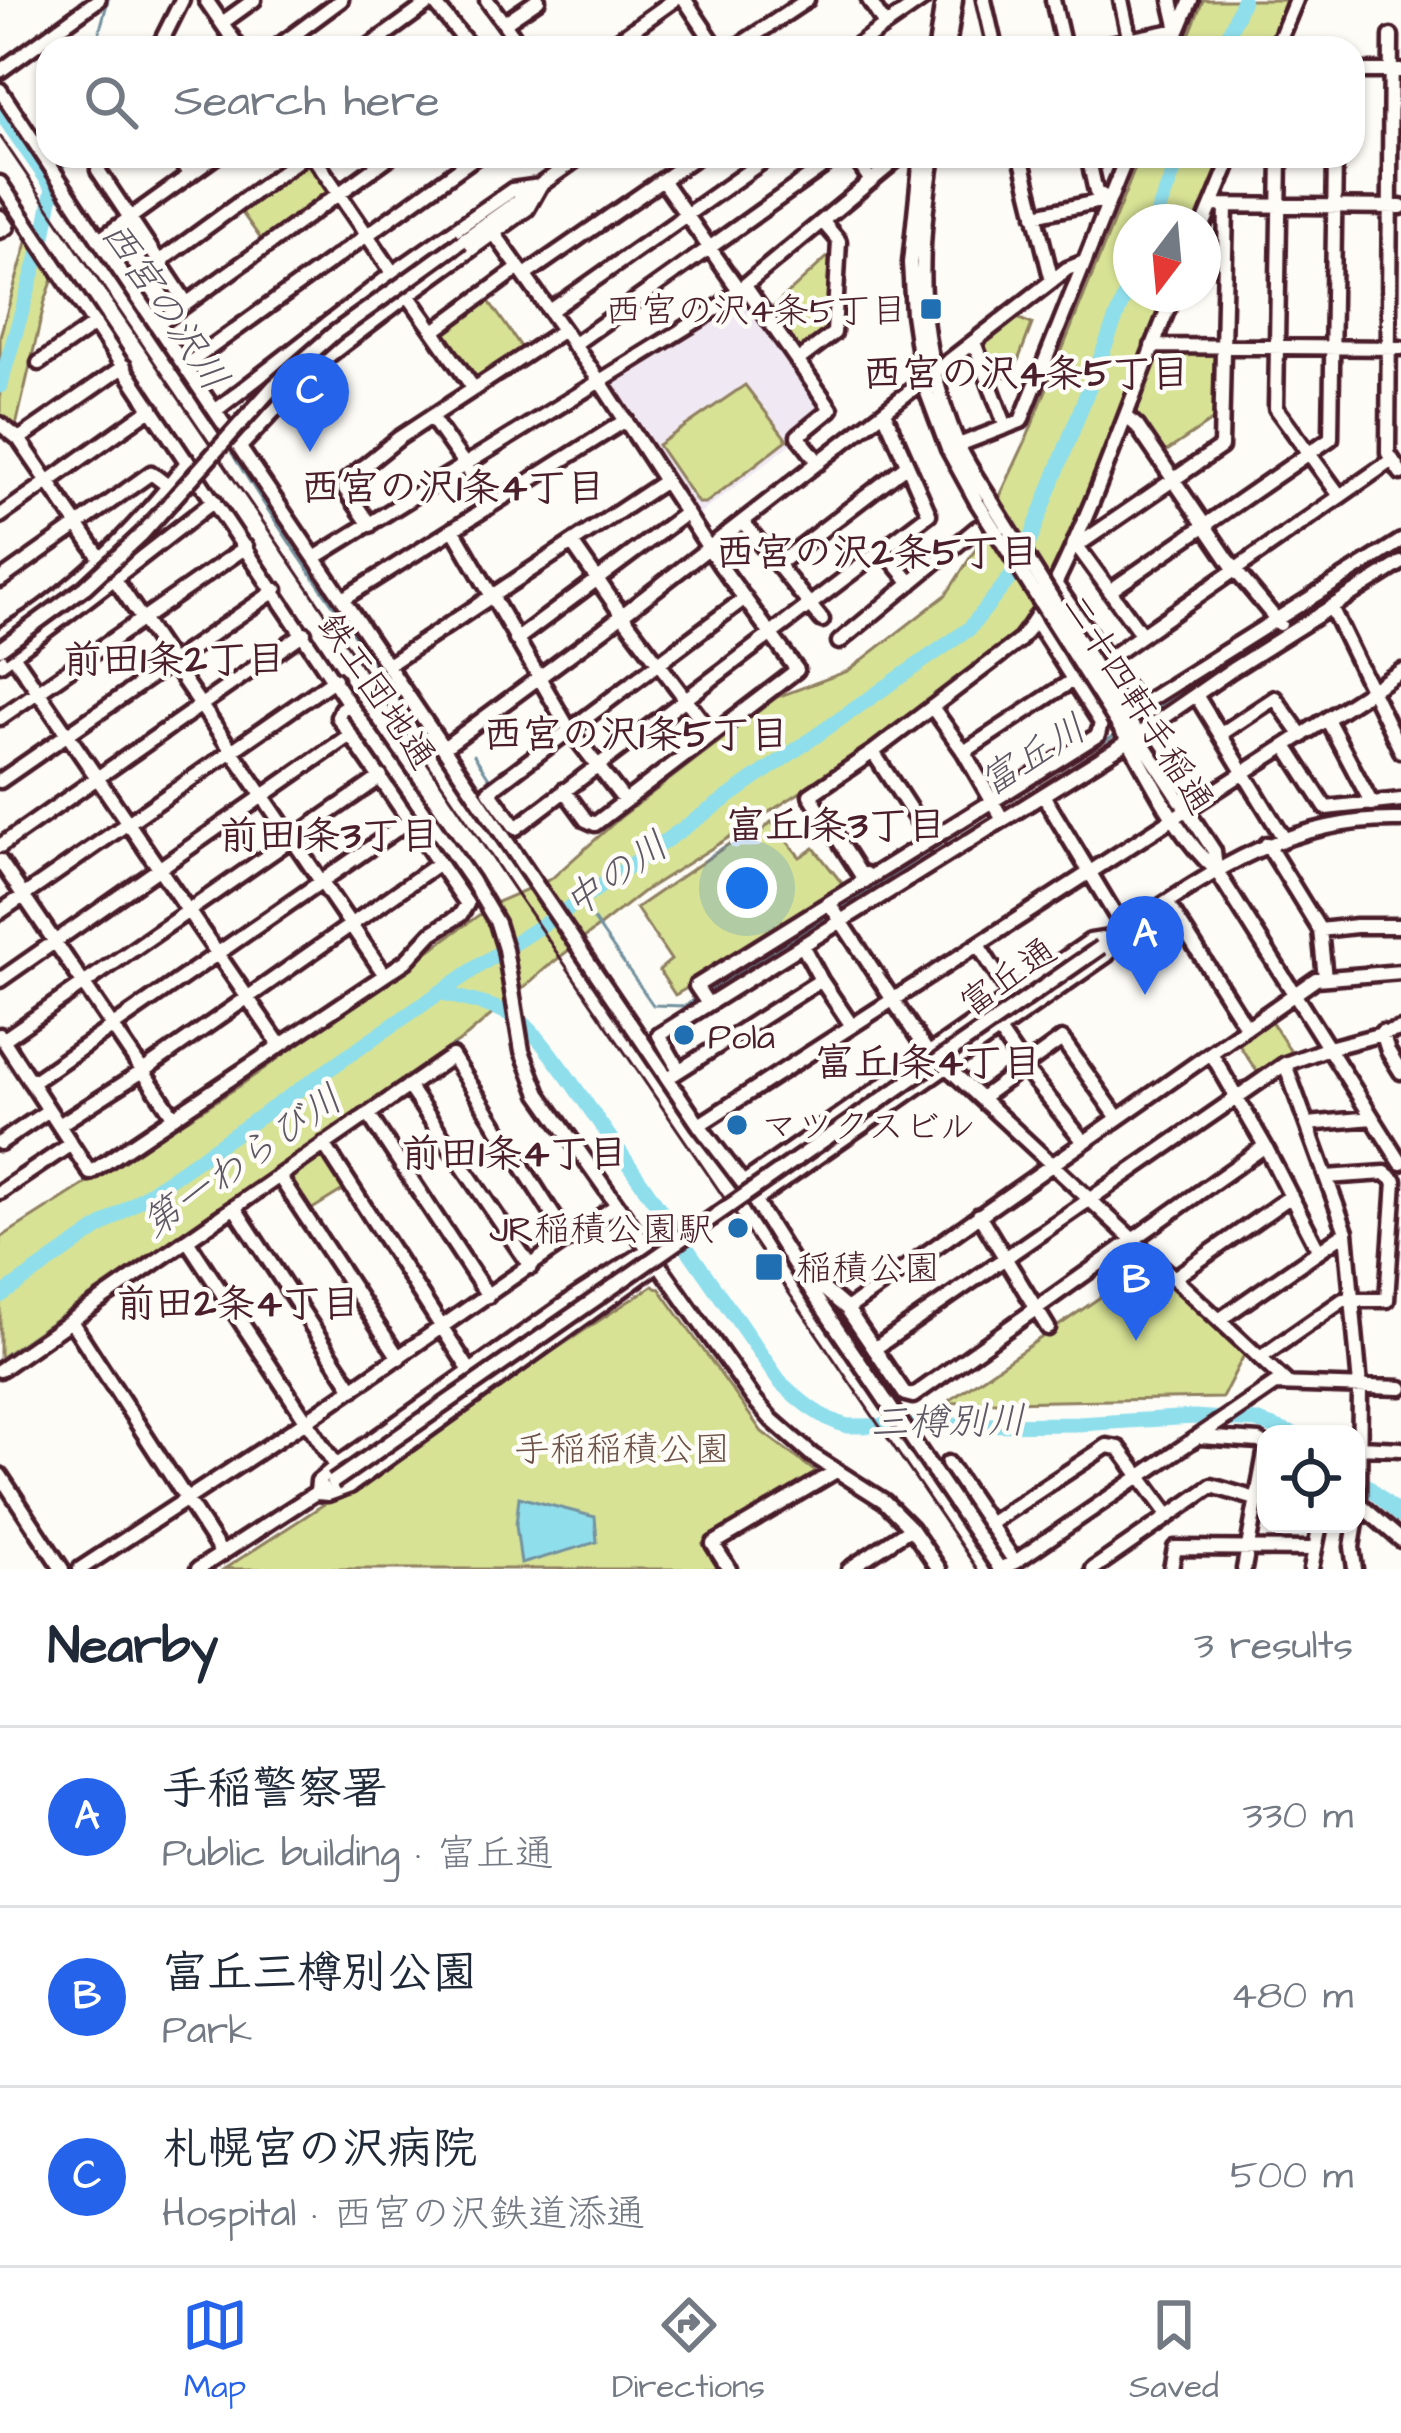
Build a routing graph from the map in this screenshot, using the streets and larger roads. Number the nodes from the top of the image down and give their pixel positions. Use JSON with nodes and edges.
{"nodes":[{"id":1,"x":98,"y":0,"type":"edge"},
{"id":2,"x":182,"y":0,"type":"edge"},
{"id":3,"x":206,"y":0,"type":"edge"},
{"id":4,"x":254,"y":0,"type":"edge"},
{"id":5,"x":341,"y":0,"type":"edge"},
{"id":6,"x":433,"y":0,"type":"edge"},
{"id":7,"x":487,"y":0,"type":"edge"},
{"id":8,"x":538,"y":0,"type":"edge"},
{"id":9,"x":674,"y":0,"type":"edge"},
{"id":10,"x":685,"y":0,"type":"edge"},
{"id":11,"x":807,"y":0,"type":"edge"},
{"id":12,"x":868,"y":0,"type":"edge"},
{"id":13,"x":922,"y":0,"type":"edge"},
{"id":14,"x":943,"y":0,"type":"edge"},
{"id":15,"x":955,"y":0,"type":"edge"},
{"id":16,"x":984,"y":0,"type":"edge"},
{"id":17,"x":1054,"y":0,"type":"edge"},
{"id":18,"x":1121,"y":0,"type":"edge"},
{"id":19,"x":1171,"y":0,"type":"edge"},
{"id":20,"x":1191,"y":0,"type":"edge"},
{"id":21,"x":1296,"y":0,"type":"edge"},
{"id":22,"x":222,"y":23,"type":"junction"},
{"id":23,"x":504,"y":23,"type":"junction"},
{"id":24,"x":885,"y":26,"type":"junction"},
{"id":25,"x":1178,"y":30,"type":"junction"},
{"id":26,"x":43,"y":36,"type":"edge"},
{"id":27,"x":167,"y":36,"type":"edge"},
{"id":28,"x":231,"y":36,"type":"edge"},
{"id":29,"x":292,"y":36,"type":"edge"},
{"id":30,"x":384,"y":36,"type":"edge"},
{"id":31,"x":457,"y":36,"type":"edge"},
{"id":32,"x":513,"y":36,"type":"edge"},
{"id":33,"x":624,"y":36,"type":"edge"},
{"id":34,"x":710,"y":36,"type":"edge"},
{"id":35,"x":753,"y":36,"type":"edge"},
{"id":36,"x":870,"y":36,"type":"edge"},
{"id":37,"x":938,"y":36,"type":"edge"},
{"id":38,"x":950,"y":36,"type":"edge"},
{"id":39,"x":992,"y":36,"type":"edge"},
{"id":40,"x":1062,"y":36,"type":"edge"},
{"id":41,"x":1129,"y":36,"type":"edge"},
{"id":42,"x":1158,"y":36,"type":"edge"},
{"id":43,"x":1176,"y":36,"type":"edge"},
{"id":44,"x":1281,"y":36,"type":"edge"},
{"id":45,"x":1391,"y":36,"type":"dead end"},
{"id":46,"x":36,"y":42,"type":"edge"},
{"id":47,"x":1365,"y":70,"type":"edge"},
{"id":48,"x":0,"y":71,"type":"edge"},
{"id":49,"x":1396,"y":71,"type":"edge"},
{"id":50,"x":0,"y":90,"type":"edge"},
{"id":51,"x":36,"y":145,"type":"edge"},
{"id":52,"x":51,"y":168,"type":"edge"},
{"id":53,"x":99,"y":168,"type":"edge"},
{"id":54,"x":185,"y":168,"type":"edge"},
{"id":55,"x":200,"y":168,"type":"edge"},
{"id":56,"x":288,"y":168,"type":"edge"},
{"id":57,"x":322,"y":168,"type":"edge"},
{"id":58,"x":374,"y":168,"type":"edge"},
{"id":59,"x":461,"y":168,"type":"edge"},
{"id":60,"x":564,"y":168,"type":"edge"},
{"id":61,"x":680,"y":168,"type":"edge"},
{"id":62,"x":753,"y":168,"type":"edge"},
{"id":63,"x":821,"y":168,"type":"edge"},
{"id":64,"x":863,"y":168,"type":"edge"},
{"id":65,"x":887,"y":168,"type":"edge"},
{"id":66,"x":920,"y":168,"type":"edge"},
{"id":67,"x":931,"y":168,"type":"edge"},
{"id":68,"x":1024,"y":168,"type":"edge"},
{"id":69,"x":1091,"y":168,"type":"edge"},
{"id":70,"x":1122,"y":168,"type":"edge"},
{"id":71,"x":1229,"y":168,"type":"edge"},
{"id":72,"x":1280,"y":168,"type":"edge"},
{"id":73,"x":1335,"y":168,"type":"edge"},
{"id":74,"x":190,"y":176,"type":"junction"},
{"id":75,"x":662,"y":180,"type":"junction"},
{"id":76,"x":872,"y":181,"type":"junction"},
{"id":77,"x":0,"y":183,"type":"edge"},
{"id":78,"x":540,"y":186,"type":"junction"},
{"id":79,"x":339,"y":193,"type":"junction"},
{"id":80,"x":1110,"y":199,"type":"junction"},
{"id":81,"x":1219,"y":204,"type":"edge"},
{"id":82,"x":1221,"y":205,"type":"edge"},
{"id":83,"x":1279,"y":206,"type":"junction"},
{"id":84,"x":1334,"y":207,"type":"junction"},
{"id":85,"x":1396,"y":207,"type":"edge"},
{"id":86,"x":688,"y":213,"type":"junction"},
{"id":87,"x":1035,"y":215,"type":"junction"},
{"id":88,"x":0,"y":217,"type":"edge"},
{"id":89,"x":130,"y":218,"type":"junction"},
{"id":90,"x":823,"y":222,"type":"junction"},
{"id":91,"x":0,"y":231,"type":"edge"},
{"id":92,"x":494,"y":233,"type":"junction"},
{"id":93,"x":368,"y":236,"type":"junction"},
{"id":94,"x":99,"y":240,"type":"junction"},
{"id":95,"x":710,"y":247,"type":"junction"},
{"id":96,"x":159,"y":262,"type":"junction"},
{"id":97,"x":1084,"y":262,"type":"junction"},
{"id":98,"x":1221,"y":262,"type":"edge"},
{"id":99,"x":522,"y":272,"type":"junction"},
{"id":100,"x":394,"y":273,"type":"junction"},
{"id":101,"x":1052,"y":281,"type":"junction"},
{"id":102,"x":742,"y":288,"type":"junction"},
{"id":103,"x":408,"y":295,"type":"junction"},
{"id":104,"x":186,"y":302,"type":"junction"},
{"id":105,"x":550,"y":310,"type":"junction"},
{"id":106,"x":1166,"y":312,"type":"edge"},
{"id":107,"x":95,"y":324,"type":"junction"},
{"id":108,"x":157,"y":325,"type":"junction"},
{"id":109,"x":434,"y":331,"type":"junction"},
{"id":110,"x":562,"y":331,"type":"junction"},
{"id":111,"x":974,"y":342,"type":"junction"},
{"id":112,"x":573,"y":345,"type":"junction"},
{"id":113,"x":1152,"y":346,"type":"junction"},
{"id":114,"x":1224,"y":348,"type":"junction"},
{"id":115,"x":1277,"y":348,"type":"junction"},
{"id":116,"x":1332,"y":348,"type":"junction"},
{"id":117,"x":1395,"y":348,"type":"edge"},
{"id":118,"x":797,"y":361,"type":"junction"},
{"id":119,"x":39,"y":363,"type":"dead end"},
{"id":120,"x":124,"y":365,"type":"junction"},
{"id":121,"x":185,"y":366,"type":"junction"},
{"id":122,"x":929,"y":378,"type":"junction"},
{"id":123,"x":601,"y":383,"type":"junction"},
{"id":124,"x":474,"y":389,"type":"junction"},
{"id":125,"x":152,"y":408,"type":"junction"},
{"id":126,"x":215,"y":411,"type":"junction"},
{"id":127,"x":884,"y":412,"type":"junction"},
{"id":128,"x":431,"y":417,"type":"junction"},
{"id":129,"x":1127,"y":417,"type":"junction"},
{"id":130,"x":626,"y":421,"type":"junction"},
{"id":131,"x":1006,"y":427,"type":"junction"},
{"id":132,"x":9,"y":431,"type":"edge"},
{"id":133,"x":240,"y":447,"type":"junction"},
{"id":134,"x":953,"y":447,"type":"junction"},
{"id":135,"x":1309,"y":453,"type":"junction"},
{"id":136,"x":1392,"y":460,"type":"junction"},
{"id":137,"x":188,"y":461,"type":"junction"},
{"id":138,"x":819,"y":463,"type":"junction"},
{"id":139,"x":907,"y":464,"type":"junction"},
{"id":140,"x":466,"y":466,"type":"junction"},
{"id":141,"x":1401,"y":473,"type":"edge"},
{"id":142,"x":1173,"y":480,"type":"junction"},
{"id":143,"x":665,"y":481,"type":"junction"},
{"id":144,"x":49,"y":483,"type":"junction"},
{"id":145,"x":168,"y":486,"type":"junction"},
{"id":146,"x":1340,"y":496,"type":"junction"},
{"id":147,"x":214,"y":501,"type":"junction"},
{"id":148,"x":492,"y":503,"type":"junction"},
{"id":149,"x":686,"y":512,"type":"junction"},
{"id":150,"x":0,"y":516,"type":"edge"},
{"id":151,"x":743,"y":522,"type":"junction"},
{"id":152,"x":77,"y":524,"type":"junction"},
{"id":153,"x":370,"y":525,"type":"junction"},
{"id":154,"x":1204,"y":526,"type":"junction"},
{"id":155,"x":977,"y":528,"type":"dead end"},
{"id":156,"x":453,"y":530,"type":"junction"},
{"id":157,"x":1401,"y":541,"type":"edge"},
{"id":158,"x":572,"y":543,"type":"junction"},
{"id":159,"x":1075,"y":543,"type":"junction"},
{"id":160,"x":246,"y":547,"type":"junction"},
{"id":161,"x":709,"y":548,"type":"junction"},
{"id":162,"x":883,"y":549,"type":"junction"},
{"id":163,"x":316,"y":557,"type":"junction"},
{"id":164,"x":99,"y":559,"type":"junction"},
{"id":165,"x":1394,"y":561,"type":"edge"},
{"id":166,"x":778,"y":564,"type":"junction"},
{"id":167,"x":1235,"y":570,"type":"junction"},
{"id":168,"x":114,"y":579,"type":"junction"},
{"id":169,"x":0,"y":580,"type":"edge"},
{"id":170,"x":596,"y":580,"type":"junction"},
{"id":171,"x":911,"y":583,"type":"junction"},
{"id":172,"x":1056,"y":585,"type":"junction"},
{"id":173,"x":276,"y":590,"type":"junction"},
{"id":174,"x":1110,"y":591,"type":"junction"},
{"id":175,"x":491,"y":596,"type":"junction"},
{"id":176,"x":745,"y":598,"type":"junction"},
{"id":177,"x":343,"y":599,"type":"junction"},
{"id":178,"x":809,"y":604,"type":"junction"},
{"id":179,"x":1331,"y":607,"type":"junction"},
{"id":180,"x":622,"y":615,"type":"junction"},
{"id":181,"x":142,"y":619,"type":"junction"},
{"id":182,"x":822,"y":620,"type":"dead end"},
{"id":183,"x":1035,"y":620,"type":"junction"},
{"id":184,"x":1283,"y":627,"type":"junction"},
{"id":185,"x":304,"y":633,"type":"junction"},
{"id":186,"x":770,"y":634,"type":"junction"},
{"id":187,"x":1142,"y":634,"type":"junction"},
{"id":188,"x":0,"y":635,"type":"edge"},
{"id":189,"x":516,"y":640,"type":"junction"},
{"id":190,"x":839,"y":642,"type":"dead end"},
{"id":191,"x":6,"y":652,"type":"edge"},
{"id":192,"x":1106,"y":660,"type":"junction"},
{"id":193,"x":172,"y":662,"type":"junction"},
{"id":194,"x":658,"y":663,"type":"junction"},
{"id":195,"x":0,"y":664,"type":"edge"},
{"id":196,"x":388,"y":665,"type":"junction"},
{"id":197,"x":1401,"y":671,"type":"edge"},
{"id":198,"x":538,"y":678,"type":"junction"},
{"id":199,"x":335,"y":679,"type":"junction"},
{"id":200,"x":1073,"y":680,"type":"junction"},
{"id":201,"x":38,"y":691,"type":"junction"},
{"id":202,"x":1371,"y":691,"type":"junction"},
{"id":203,"x":1196,"y":695,"type":"junction"},
{"id":204,"x":684,"y":699,"type":"junction"},
{"id":205,"x":200,"y":704,"type":"junction"},
{"id":206,"x":350,"y":704,"type":"junction"},
{"id":207,"x":932,"y":707,"type":"junction"},
{"id":208,"x":0,"y":718,"type":"edge"},
{"id":209,"x":1328,"y":719,"type":"junction"},
{"id":210,"x":569,"y":729,"type":"junction"},
{"id":211,"x":68,"y":734,"type":"junction"},
{"id":212,"x":350,"y":734,"type":"junction"},
{"id":213,"x":712,"y":734,"type":"junction"},
{"id":214,"x":1221,"y":734,"type":"junction"},
{"id":215,"x":1131,"y":735,"type":"junction"},
{"id":216,"x":1302,"y":736,"type":"junction"},
{"id":217,"x":1286,"y":746,"type":"junction"},
{"id":218,"x":445,"y":748,"type":"junction"},
{"id":219,"x":231,"y":750,"type":"junction"},
{"id":220,"x":1401,"y":751,"type":"edge"},
{"id":221,"x":873,"y":752,"type":"junction"},
{"id":222,"x":964,"y":752,"type":"junction"},
{"id":223,"x":596,"y":765,"type":"junction"},
{"id":224,"x":1245,"y":772,"type":"junction"},
{"id":225,"x":97,"y":776,"type":"junction"},
{"id":226,"x":381,"y":777,"type":"junction"},
{"id":227,"x":0,"y":782,"type":"edge"},
{"id":228,"x":564,"y":790,"type":"junction"},
{"id":229,"x":1043,"y":795,"type":"junction"},
{"id":230,"x":262,"y":796,"type":"junction"},
{"id":231,"x":1401,"y":800,"type":"edge"},
{"id":232,"x":625,"y":801,"type":"junction"},
{"id":233,"x":1372,"y":804,"type":"junction"},
{"id":234,"x":998,"y":810,"type":"junction"},
{"id":235,"x":1180,"y":814,"type":"junction"},
{"id":236,"x":410,"y":820,"type":"junction"},
{"id":237,"x":1401,"y":820,"type":"edge"},
{"id":238,"x":128,"y":822,"type":"junction"},
{"id":239,"x":1283,"y":837,"type":"junction"},
{"id":240,"x":292,"y":839,"type":"junction"},
{"id":241,"x":930,"y":840,"type":"junction"},
{"id":242,"x":1267,"y":844,"type":"junction"},
{"id":243,"x":0,"y":846,"type":"edge"},
{"id":244,"x":0,"y":861,"type":"edge"},
{"id":245,"x":439,"y":863,"type":"junction"},
{"id":246,"x":159,"y":869,"type":"junction"},
{"id":247,"x":1216,"y":870,"type":"junction"},
{"id":248,"x":1089,"y":873,"type":"junction"},
{"id":249,"x":865,"y":877,"type":"junction"},
{"id":250,"x":321,"y":882,"type":"junction"},
{"id":251,"x":23,"y":896,"type":"junction"},
{"id":252,"x":1168,"y":904,"type":"junction"},
{"id":253,"x":189,"y":911,"type":"junction"},
{"id":254,"x":0,"y":912,"type":"edge"},
{"id":255,"x":835,"y":913,"type":"junction"},
{"id":256,"x":350,"y":926,"type":"junction"},
{"id":257,"x":1401,"y":926,"type":"edge"},
{"id":258,"x":1320,"y":930,"type":"junction"},
{"id":259,"x":1120,"y":934,"type":"junction"},
{"id":260,"x":55,"y":942,"type":"junction"},
{"id":261,"x":978,"y":945,"type":"junction"},
{"id":262,"x":802,"y":946,"type":"junction"},
{"id":263,"x":218,"y":954,"type":"junction"},
{"id":264,"x":1401,"y":972,"type":"edge"},
{"id":265,"x":385,"y":975,"type":"junction"},
{"id":266,"x":1325,"y":978,"type":"junction"},
{"id":267,"x":0,"y":980,"type":"edge"},
{"id":268,"x":821,"y":980,"type":"junction"},
{"id":269,"x":83,"y":984,"type":"junction"},
{"id":270,"x":1296,"y":995,"type":"junction"},
{"id":271,"x":247,"y":996,"type":"junction"},
{"id":272,"x":1011,"y":996,"type":"junction"},
{"id":273,"x":705,"y":999,"type":"junction"},
{"id":274,"x":892,"y":1000,"type":"junction"},
{"id":275,"x":852,"y":1026,"type":"junction"},
{"id":276,"x":113,"y":1027,"type":"junction"},
{"id":277,"x":1247,"y":1028,"type":"junction"},
{"id":278,"x":1401,"y":1029,"type":"edge"},
{"id":279,"x":999,"y":1031,"type":"junction"},
{"id":280,"x":1382,"y":1032,"type":"junction"},
{"id":281,"x":2,"y":1037,"type":"edge"},
{"id":282,"x":280,"y":1045,"type":"junction"},
{"id":283,"x":1328,"y":1048,"type":"junction"},
{"id":284,"x":928,"y":1053,"type":"junction"},
{"id":285,"x":1211,"y":1054,"type":"junction"},
{"id":286,"x":1285,"y":1064,"type":"junction"},
{"id":287,"x":947,"y":1066,"type":"junction"},
{"id":288,"x":1024,"y":1066,"type":"junction"},
{"id":289,"x":143,"y":1071,"type":"junction"},
{"id":290,"x":1401,"y":1072,"type":"edge"},
{"id":291,"x":673,"y":1074,"type":"junction"},
{"id":292,"x":31,"y":1083,"type":"junction"},
{"id":293,"x":408,"y":1086,"type":"junction"},
{"id":294,"x":1238,"y":1097,"type":"junction"},
{"id":295,"x":981,"y":1098,"type":"junction"},
{"id":296,"x":49,"y":1111,"type":"junction"},
{"id":297,"x":368,"y":1114,"type":"junction"},
{"id":298,"x":174,"y":1117,"type":"junction"},
{"id":299,"x":1118,"y":1118,"type":"junction"},
{"id":300,"x":1372,"y":1118,"type":"junction"},
{"id":301,"x":1307,"y":1124,"type":"junction"},
{"id":302,"x":699,"y":1125,"type":"junction"},
{"id":303,"x":59,"y":1126,"type":"junction"},
{"id":304,"x":1084,"y":1142,"type":"junction"},
{"id":305,"x":1395,"y":1142,"type":"edge"},
{"id":306,"x":0,"y":1143,"type":"edge"},
{"id":307,"x":71,"y":1144,"type":"junction"},
{"id":308,"x":324,"y":1144,"type":"junction"},
{"id":309,"x":1265,"y":1146,"type":"junction"},
{"id":310,"x":1401,"y":1163,"type":"edge"},
{"id":311,"x":1052,"y":1165,"type":"junction"},
{"id":312,"x":280,"y":1175,"type":"junction"},
{"id":313,"x":1326,"y":1177,"type":"junction"},
{"id":314,"x":743,"y":1183,"type":"junction"},
{"id":315,"x":0,"y":1192,"type":"edge"},
{"id":316,"x":1291,"y":1196,"type":"junction"},
{"id":317,"x":1090,"y":1199,"type":"junction"},
{"id":318,"x":754,"y":1201,"type":"junction"},
{"id":319,"x":617,"y":1205,"type":"junction"},
{"id":320,"x":234,"y":1207,"type":"junction"},
{"id":321,"x":979,"y":1215,"type":"junction"},
{"id":322,"x":1346,"y":1232,"type":"junction"},
{"id":323,"x":187,"y":1240,"type":"junction"},
{"id":324,"x":569,"y":1240,"type":"junction"},
{"id":325,"x":1133,"y":1240,"type":"junction"},
{"id":326,"x":1396,"y":1241,"type":"edge"},
{"id":327,"x":1318,"y":1249,"type":"junction"},
{"id":328,"x":648,"y":1250,"type":"junction"},
{"id":329,"x":1004,"y":1258,"type":"junction"},
{"id":330,"x":657,"y":1265,"type":"junction"},
{"id":331,"x":531,"y":1267,"type":"junction"},
{"id":332,"x":1174,"y":1278,"type":"junction"},
{"id":333,"x":808,"y":1286,"type":"junction"},
{"id":334,"x":1395,"y":1291,"type":"edge"},
{"id":335,"x":488,"y":1297,"type":"junction"},
{"id":336,"x":1352,"y":1299,"type":"junction"},
{"id":337,"x":847,"y":1309,"type":"junction"},
{"id":338,"x":1035,"y":1309,"type":"junction"},
{"id":339,"x":71,"y":1321,"type":"junction"},
{"id":340,"x":1220,"y":1321,"type":"junction"},
{"id":341,"x":442,"y":1328,"type":"junction"},
{"id":342,"x":1048,"y":1328,"type":"dead end"},
{"id":343,"x":874,"y":1348,"type":"junction"},
{"id":344,"x":399,"y":1358,"type":"junction"},
{"id":345,"x":1260,"y":1358,"type":"junction"},
{"id":346,"x":0,"y":1370,"type":"edge"},
{"id":347,"x":470,"y":1371,"type":"junction"},
{"id":348,"x":1286,"y":1382,"type":"junction"},
{"id":349,"x":1360,"y":1386,"type":"junction"},
{"id":350,"x":1401,"y":1388,"type":"edge"},
{"id":351,"x":353,"y":1389,"type":"junction"},
{"id":352,"x":306,"y":1421,"type":"junction"},
{"id":353,"x":1360,"y":1425,"type":"edge"},
{"id":354,"x":1203,"y":1435,"type":"junction"},
{"id":355,"x":1257,"y":1442,"type":"edge"},
{"id":356,"x":1365,"y":1447,"type":"edge"},
{"id":357,"x":1401,"y":1449,"type":"edge"},
{"id":358,"x":948,"y":1463,"type":"dead end"},
{"id":359,"x":336,"y":1466,"type":"junction"},
{"id":360,"x":836,"y":1471,"type":"junction"},
{"id":361,"x":0,"y":1475,"type":"edge"},
{"id":362,"x":1141,"y":1477,"type":"junction"},
{"id":363,"x":316,"y":1492,"type":"junction"},
{"id":364,"x":189,"y":1499,"type":"junction"},
{"id":365,"x":1257,"y":1499,"type":"edge"},
{"id":366,"x":1365,"y":1506,"type":"edge"},
{"id":367,"x":1169,"y":1516,"type":"junction"},
{"id":368,"x":1257,"y":1518,"type":"edge"},
{"id":369,"x":989,"y":1525,"type":"junction"},
{"id":370,"x":911,"y":1528,"type":"junction"},
{"id":371,"x":1318,"y":1533,"type":"edge"},
{"id":372,"x":1354,"y":1533,"type":"edge"},
{"id":373,"x":1401,"y":1540,"type":"edge"},
{"id":374,"x":1248,"y":1549,"type":"junction"},
{"id":375,"x":1315,"y":1549,"type":"junction"},
{"id":376,"x":222,"y":1554,"type":"junction"},
{"id":377,"x":1015,"y":1562,"type":"junction"},
{"id":378,"x":62,"y":1569,"type":"edge"},
{"id":379,"x":80,"y":1569,"type":"edge"},
{"id":380,"x":198,"y":1569,"type":"edge"},
{"id":381,"x":730,"y":1569,"type":"edge"},
{"id":382,"x":849,"y":1569,"type":"edge"},
{"id":383,"x":939,"y":1569,"type":"edge"},
{"id":384,"x":999,"y":1569,"type":"edge"},
{"id":385,"x":1093,"y":1569,"type":"edge"},
{"id":386,"x":1171,"y":1569,"type":"edge"},
{"id":387,"x":1244,"y":1569,"type":"edge"},
{"id":388,"x":1311,"y":1569,"type":"edge"},
{"id":389,"x":1355,"y":1569,"type":"edge"}],
"edges":[{"from":1,"to":26,"type":"street"},
{"from":2,"to":27,"type":"street"},
{"from":3,"to":22,"type":"street"},
{"from":4,"to":22,"type":"street"},
{"from":5,"to":29,"type":"street"},
{"from":6,"to":30,"type":"street"},
{"from":6,"to":31,"type":"street"},
{"from":7,"to":23,"type":"street"},
{"from":8,"to":23,"type":"street"},
{"from":9,"to":33,"type":"street"},
{"from":10,"to":34,"type":"street"},
{"from":11,"to":35,"type":"street"},
{"from":12,"to":24,"type":"street"},
{"from":13,"to":24,"type":"street"},
{"from":14,"to":37,"type":"street"},
{"from":15,"to":38,"type":"street"},
{"from":16,"to":39,"type":"street"},
{"from":17,"to":40,"type":"street"},
{"from":18,"to":41,"type":"street"},
{"from":19,"to":25,"type":"street"},
{"from":20,"to":25,"type":"street"},
{"from":21,"to":44,"type":"street"},
{"from":22,"to":28,"type":"street"},
{"from":23,"to":32,"type":"street"},
{"from":24,"to":36,"type":"street"},
{"from":25,"to":42,"type":"street"},
{"from":25,"to":43,"type":"street"},
{"from":45,"to":49,"type":"street"},
{"from":46,"to":48,"type":"street"},
{"from":47,"to":49,"type":"street"},
{"from":49,"to":85,"type":"street"},
{"from":50,"to":51,"type":"street"},
{"from":52,"to":94,"type":"street"},
{"from":53,"to":89,"type":"street"},
{"from":54,"to":74,"type":"street"},
{"from":55,"to":74,"type":"street"},
{"from":56,"to":96,"type":"street"},
{"from":57,"to":79,"type":"street"},
{"from":58,"to":79,"type":"street"},
{"from":59,"to":93,"type":"street"},
{"from":60,"to":78,"type":"street"},
{"from":61,"to":75,"type":"street"},
{"from":62,"to":86,"type":"street"},
{"from":63,"to":95,"type":"street"},
{"from":64,"to":76,"type":"street"},
{"from":65,"to":76,"type":"street"},
{"from":66,"to":122,"type":"street","name":"二十四軒手稲通"},
{"from":67,"to":122,"type":"street","name":"二十四軒手稲通"},
{"from":68,"to":87,"type":"street"},
{"from":69,"to":80,"type":"street"},
{"from":70,"to":80,"type":"street"},
{"from":71,"to":81,"type":"street"},
{"from":72,"to":83,"type":"street"},
{"from":73,"to":84,"type":"street"},
{"from":74,"to":89,"type":"street"},
{"from":75,"to":86,"type":"street"},
{"from":75,"to":99,"type":"street"},
{"from":76,"to":90,"type":"street"},
{"from":77,"to":107,"type":"street","name":"鉄工団地通"},
{"from":78,"to":92,"type":"street"},
{"from":78,"to":100,"type":"street"},
{"from":78,"to":191,"type":"street","bridge":true},
{"from":79,"to":93,"type":"street"},
{"from":79,"to":104,"type":"street"},
{"from":80,"to":87,"type":"street"},
{"from":80,"to":97,"type":"street"},
{"from":82,"to":83,"type":"street"},
{"from":83,"to":84,"type":"street"},
{"from":83,"to":115,"type":"street"},
{"from":84,"to":85,"type":"street"},
{"from":84,"to":116,"type":"street"},
{"from":85,"to":117,"type":"street"},
{"from":86,"to":95,"type":"street"},
{"from":86,"to":105,"type":"street"},
{"from":87,"to":101,"type":"street"},
{"from":88,"to":91,"type":"street"},
{"from":89,"to":94,"type":"street"},
{"from":89,"to":96,"type":"street"},
{"from":90,"to":102,"type":"street"},
{"from":90,"to":118,"type":"street"},
{"from":92,"to":99,"type":"street"},
{"from":92,"to":103,"type":"street"},
{"from":93,"to":100,"type":"street"},
{"from":93,"to":121,"type":"street"},
{"from":94,"to":108,"type":"street"},
{"from":95,"to":102,"type":"street"},
{"from":95,"to":112,"type":"street"},
{"from":96,"to":104,"type":"street"},
{"from":97,"to":101,"type":"street"},
{"from":97,"to":131,"type":"street"},
{"from":98,"to":114,"type":"street"},
{"from":99,"to":105,"type":"street"},
{"from":99,"to":109,"type":"street"},
{"from":100,"to":126,"type":"street"},
{"from":101,"to":111,"type":"street"},
{"from":102,"to":118,"type":"street"},
{"from":102,"to":123,"type":"street"},
{"from":103,"to":109,"type":"street"},
{"from":103,"to":133,"type":"street"},
{"from":104,"to":108,"type":"street"},
{"from":105,"to":110,"type":"street"},
{"from":106,"to":113,"type":"street"},
{"from":107,"to":119,"type":"street"},
{"from":107,"to":120,"type":"street","name":"鉄工団地通"},
{"from":108,"to":121,"type":"street"},
{"from":109,"to":124,"type":"street"},
{"from":110,"to":112,"type":"street"},
{"from":110,"to":124,"type":"street"},
{"from":111,"to":122,"type":"street"},
{"from":111,"to":131,"type":"street"},
{"from":112,"to":123,"type":"street"},
{"from":113,"to":114,"type":"street"},
{"from":113,"to":129,"type":"street"},
{"from":114,"to":115,"type":"street"},
{"from":114,"to":142,"type":"street"},
{"from":115,"to":116,"type":"street"},
{"from":115,"to":135,"type":"street"},
{"from":116,"to":117,"type":"street"},
{"from":116,"to":135,"type":"street"},
{"from":117,"to":136,"type":"street"},
{"from":118,"to":138,"type":"street"},
{"from":120,"to":125,"type":"street","name":"鉄工団地通"},
{"from":120,"to":132,"type":"street"},
{"from":121,"to":126,"type":"street"},
{"from":122,"to":127,"type":"street"},
{"from":122,"to":134,"type":"street","name":"二十四軒手稲通"},
{"from":123,"to":130,"type":"street"},
{"from":123,"to":140,"type":"street"},
{"from":124,"to":128,"type":"street"},
{"from":125,"to":137,"type":"street","name":"鉄工団地通"},
{"from":125,"to":144,"type":"street"},
{"from":126,"to":133,"type":"street"},
{"from":127,"to":138,"type":"street"},
{"from":127,"to":139,"type":"street"},
{"from":128,"to":140,"type":"street"},
{"from":128,"to":153,"type":"street"},
{"from":129,"to":142,"type":"street"},
{"from":129,"to":159,"type":"street"},
{"from":130,"to":143,"type":"street"},
{"from":130,"to":148,"type":"street"},
{"from":131,"to":134,"type":"street"},
{"from":132,"to":144,"type":"street"},
{"from":133,"to":163,"type":"street"},
{"from":134,"to":215,"type":"street","name":"二十四軒手稲通","bridge":true},
{"from":135,"to":146,"type":"street"},
{"from":135,"to":154,"type":"street"},
{"from":136,"to":141,"type":"street"},
{"from":136,"to":146,"type":"street"},
{"from":137,"to":145,"type":"street"},
{"from":137,"to":147,"type":"street","name":"鉄工団地通"},
{"from":138,"to":151,"type":"street"},
{"from":139,"to":162,"type":"street"},
{"from":139,"to":166,"type":"street"},
{"from":140,"to":148,"type":"street"},
{"from":140,"to":153,"type":"street"},
{"from":142,"to":154,"type":"street"},
{"from":142,"to":159,"type":"street"},
{"from":143,"to":149,"type":"street"},
{"from":143,"to":158,"type":"street"},
{"from":144,"to":150,"type":"street"},
{"from":144,"to":152,"type":"street"},
{"from":145,"to":152,"type":"street"},
{"from":145,"to":164,"type":"street"},
{"from":146,"to":167,"type":"street"},
{"from":147,"to":160,"type":"street","name":"鉄工団地通"},
{"from":147,"to":168,"type":"street"},
{"from":148,"to":156,"type":"street"},
{"from":149,"to":161,"type":"street"},
{"from":149,"to":170,"type":"street"},
{"from":151,"to":161,"type":"street"},
{"from":151,"to":166,"type":"street"},
{"from":152,"to":164,"type":"street"},
{"from":152,"to":169,"type":"street"},
{"from":153,"to":163,"type":"street"},
{"from":154,"to":167,"type":"street"},
{"from":154,"to":174,"type":"street"},
{"from":155,"to":171,"type":"street"},
{"from":156,"to":175,"type":"street"},
{"from":156,"to":177,"type":"street"},
{"from":157,"to":165,"type":"street"},
{"from":158,"to":170,"type":"street"},
{"from":158,"to":175,"type":"street"},
{"from":159,"to":172,"type":"street"},
{"from":159,"to":174,"type":"street"},
{"from":160,"to":173,"type":"street","name":"鉄工団地通"},
{"from":160,"to":181,"type":"street"},
{"from":161,"to":176,"type":"street"},
{"from":161,"to":180,"type":"street"},
{"from":162,"to":171,"type":"street"},
{"from":162,"to":178,"type":"street"},
{"from":163,"to":177,"type":"street"},
{"from":164,"to":168,"type":"street"},
{"from":164,"to":188,"type":"street"},
{"from":165,"to":179,"type":"street"},
{"from":165,"to":184,"type":"street"},
{"from":166,"to":178,"type":"street"},
{"from":167,"to":184,"type":"street"},
{"from":167,"to":187,"type":"street"},
{"from":168,"to":181,"type":"street"},
{"from":168,"to":191,"type":"street"},
{"from":170,"to":180,"type":"street"},
{"from":170,"to":189,"type":"street"},
{"from":171,"to":190,"type":"street"},
{"from":172,"to":183,"type":"street"},
{"from":172,"to":192,"type":"street"},
{"from":173,"to":185,"type":"street","name":"鉄工団地通"},
{"from":173,"to":193,"type":"street"},
{"from":174,"to":187,"type":"street"},
{"from":175,"to":189,"type":"street"},
{"from":175,"to":196,"type":"street"},
{"from":176,"to":186,"type":"street"},
{"from":176,"to":194,"type":"street"},
{"from":177,"to":196,"type":"street"},
{"from":178,"to":182,"type":"street"},
{"from":178,"to":186,"type":"street"},
{"from":179,"to":184,"type":"street"},
{"from":179,"to":202,"type":"street"},
{"from":180,"to":194,"type":"street"},
{"from":180,"to":198,"type":"street"},
{"from":181,"to":193,"type":"street"},
{"from":181,"to":201,"type":"street"},
{"from":183,"to":200,"type":"street"},
{"from":183,"to":207,"type":"street"},
{"from":184,"to":192,"type":"street"},
{"from":184,"to":203,"type":"street"},
{"from":185,"to":199,"type":"street","name":"鉄工団地通"},
{"from":185,"to":205,"type":"street"},
{"from":186,"to":204,"type":"street"},
{"from":186,"to":213,"type":"street"},
{"from":187,"to":192,"type":"street"},
{"from":189,"to":198,"type":"street"},
{"from":191,"to":195,"type":"street"},
{"from":191,"to":201,"type":"street"},
{"from":193,"to":205,"type":"street"},
{"from":193,"to":211,"type":"street"},
{"from":194,"to":204,"type":"street"},
{"from":194,"to":210,"type":"street"},
{"from":196,"to":218,"type":"street"},
{"from":197,"to":202,"type":"street"},
{"from":198,"to":210,"type":"street"},
{"from":198,"to":218,"type":"street"},
{"from":199,"to":206,"type":"street","name":"鉄工団地通"},
{"from":199,"to":219,"type":"street"},
{"from":200,"to":222,"type":"street"},
{"from":200,"to":234,"type":"street"},
{"from":201,"to":208,"type":"street"},
{"from":201,"to":211,"type":"street"},
{"from":202,"to":209,"type":"street"},
{"from":202,"to":220,"type":"street"},
{"from":203,"to":214,"type":"street"},
{"from":203,"to":215,"type":"street"},
{"from":204,"to":213,"type":"street"},
{"from":204,"to":223,"type":"street"},
{"from":205,"to":219,"type":"street"},
{"from":205,"to":225,"type":"street"},
{"from":206,"to":212,"type":"street"},
{"from":206,"to":319,"type":"street","name":"鉄工団地通"},
{"from":207,"to":221,"type":"street"},
{"from":207,"to":222,"type":"street"},
{"from":209,"to":216,"type":"street"},
{"from":209,"to":233,"type":"street"},
{"from":210,"to":223,"type":"street"},
{"from":210,"to":228,"type":"street"},
{"from":211,"to":225,"type":"street"},
{"from":211,"to":227,"type":"street"},
{"from":212,"to":226,"type":"street"},
{"from":212,"to":230,"type":"street"},
{"from":213,"to":232,"type":"street"},
{"from":214,"to":216,"type":"street"},
{"from":214,"to":224,"type":"street"},
{"from":215,"to":229,"type":"street"},
{"from":215,"to":235,"type":"street","name":"二十四軒手稲通"},
{"from":216,"to":217,"type":"street"},
{"from":217,"to":224,"type":"street"},
{"from":217,"to":233,"type":"street"},
{"from":218,"to":291,"type":"street"},
{"from":219,"to":230,"type":"street"},
{"from":219,"to":238,"type":"street"},
{"from":221,"to":241,"type":"street"},
{"from":221,"to":249,"type":"street"},
{"from":222,"to":234,"type":"street"},
{"from":223,"to":228,"type":"street"},
{"from":223,"to":232,"type":"street"},
{"from":224,"to":235,"type":"street"},
{"from":224,"to":239,"type":"street"},
{"from":225,"to":238,"type":"street"},
{"from":225,"to":243,"type":"street"},
{"from":226,"to":236,"type":"street"},
{"from":226,"to":240,"type":"street"},
{"from":228,"to":232,"type":"street"},
{"from":229,"to":234,"type":"street"},
{"from":229,"to":248,"type":"street"},
{"from":230,"to":240,"type":"street"},
{"from":230,"to":246,"type":"street"},
{"from":231,"to":233,"type":"street"},
{"from":234,"to":241,"type":"street"},
{"from":234,"to":255,"type":"street"},
{"from":235,"to":247,"type":"street","name":"二十四軒手稲通"},
{"from":235,"to":248,"type":"street"},
{"from":236,"to":245,"type":"street"},
{"from":236,"to":250,"type":"street"},
{"from":237,"to":239,"type":"street","name":"富丘通"},
{"from":238,"to":246,"type":"street"},
{"from":238,"to":251,"type":"street"},
{"from":239,"to":242,"type":"street","name":"富丘通"},
{"from":240,"to":250,"type":"street"},
{"from":240,"to":253,"type":"street"},
{"from":241,"to":249,"type":"street"},
{"from":242,"to":247,"type":"street","name":"富丘通"},
{"from":242,"to":258,"type":"street"},
{"from":244,"to":251,"type":"street"},
{"from":245,"to":256,"type":"street"},
{"from":245,"to":265,"type":"street"},
{"from":246,"to":253,"type":"street"},
{"from":246,"to":260,"type":"street"},
{"from":247,"to":252,"type":"street","name":"富丘通"},
{"from":247,"to":270,"type":"street","name":"二十四軒手稲通"},
{"from":248,"to":259,"type":"street"},
{"from":248,"to":261,"type":"street"},
{"from":249,"to":255,"type":"street"},
{"from":250,"to":256,"type":"street"},
{"from":250,"to":263,"type":"street"},
{"from":251,"to":254,"type":"street"},
{"from":251,"to":260,"type":"street"},
{"from":252,"to":259,"type":"street","name":"富丘通"},
{"from":252,"to":277,"type":"street"},
{"from":253,"to":263,"type":"street"},
{"from":253,"to":269,"type":"street"},
{"from":255,"to":262,"type":"street"},
{"from":255,"to":273,"type":"street"},
{"from":255,"to":274,"type":"street"},
{"from":256,"to":265,"type":"street"},
{"from":256,"to":271,"type":"street"},
{"from":257,"to":258,"type":"street"},
{"from":258,"to":266,"type":"street"},
{"from":259,"to":272,"type":"street"},
{"from":259,"to":279,"type":"street"},
{"from":259,"to":363,"type":"street","name":"富丘通","bridge":true},
{"from":260,"to":267,"type":"street"},
{"from":260,"to":269,"type":"street"},
{"from":261,"to":272,"type":"street"},
{"from":261,"to":274,"type":"street"},
{"from":262,"to":268,"type":"street"},
{"from":262,"to":273,"type":"street"},
{"from":263,"to":271,"type":"street"},
{"from":263,"to":276,"type":"street"},
{"from":264,"to":266,"type":"street"},
{"from":265,"to":282,"type":"street"},
{"from":266,"to":270,"type":"street"},
{"from":268,"to":275,"type":"street"},
{"from":268,"to":291,"type":"street"},
{"from":269,"to":276,"type":"street"},
{"from":269,"to":281,"type":"street"},
{"from":270,"to":277,"type":"street"},
{"from":270,"to":283,"type":"street","name":"二十四軒手稲通"},
{"from":271,"to":282,"type":"street"},
{"from":271,"to":289,"type":"street"},
{"from":272,"to":284,"type":"street"},
{"from":273,"to":291,"type":"street"},
{"from":274,"to":275,"type":"street"},
{"from":274,"to":284,"type":"street"},
{"from":275,"to":302,"type":"street"},
{"from":276,"to":289,"type":"street"},
{"from":276,"to":292,"type":"street"},
{"from":277,"to":285,"type":"street"},
{"from":278,"to":280,"type":"street"},
{"from":279,"to":287,"type":"street"},
{"from":279,"to":288,"type":"street"},
{"from":280,"to":283,"type":"street"},
{"from":280,"to":290,"type":"street"},
{"from":281,"to":292,"type":"street"},
{"from":282,"to":298,"type":"street"},
{"from":283,"to":286,"type":"street"},
{"from":283,"to":300,"type":"street","name":"二十四軒手稲通"},
{"from":284,"to":314,"type":"street"},
{"from":285,"to":294,"type":"street"},
{"from":285,"to":299,"type":"street"},
{"from":286,"to":294,"type":"street"},
{"from":286,"to":301,"type":"street"},
{"from":287,"to":295,"type":"street"},
{"from":287,"to":318,"type":"street"},
{"from":288,"to":295,"type":"street"},
{"from":288,"to":299,"type":"street"},
{"from":288,"to":304,"type":"street"},
{"from":289,"to":298,"type":"street"},
{"from":289,"to":303,"type":"street"},
{"from":291,"to":302,"type":"street"},
{"from":292,"to":296,"type":"street"},
{"from":293,"to":297,"type":"street"},
{"from":293,"to":324,"type":"street"},
{"from":293,"to":331,"type":"street"},
{"from":294,"to":309,"type":"street"},
{"from":294,"to":317,"type":"street"},
{"from":295,"to":311,"type":"street"},
{"from":296,"to":303,"type":"street"},
{"from":296,"to":306,"type":"street"},
{"from":297,"to":308,"type":"street"},
{"from":297,"to":335,"type":"street"},
{"from":298,"to":307,"type":"street"},
{"from":299,"to":304,"type":"street"},
{"from":300,"to":301,"type":"street"},
{"from":300,"to":305,"type":"street","name":"二十四軒手稲通"},
{"from":301,"to":313,"type":"street"},
{"from":302,"to":314,"type":"street"},
{"from":303,"to":307,"type":"street"},
{"from":304,"to":311,"type":"street"},
{"from":305,"to":310,"type":"street","name":"二十四軒手稲通"},
{"from":307,"to":315,"type":"street"},
{"from":308,"to":312,"type":"street"},
{"from":308,"to":341,"type":"street"},
{"from":309,"to":316,"type":"street"},
{"from":309,"to":325,"type":"street"},
{"from":311,"to":317,"type":"street"},
{"from":311,"to":321,"type":"street"},
{"from":312,"to":320,"type":"street"},
{"from":312,"to":344,"type":"street"},
{"from":313,"to":322,"type":"street"},
{"from":313,"to":326,"type":"street"},
{"from":314,"to":318,"type":"street"},
{"from":316,"to":327,"type":"street"},
{"from":316,"to":332,"type":"street"},
{"from":317,"to":325,"type":"street"},
{"from":317,"to":329,"type":"street"},
{"from":318,"to":333,"type":"street"},
{"from":319,"to":324,"type":"street"},
{"from":319,"to":328,"type":"street","name":"鉄工団地通"},
{"from":320,"to":323,"type":"street"},
{"from":320,"to":351,"type":"street"},
{"from":321,"to":329,"type":"street"},
{"from":321,"to":337,"type":"street"},
{"from":322,"to":327,"type":"street"},
{"from":322,"to":336,"type":"street"},
{"from":323,"to":339,"type":"street"},
{"from":323,"to":352,"type":"street"},
{"from":324,"to":331,"type":"street"},
{"from":325,"to":332,"type":"street"},
{"from":325,"to":338,"type":"street"},
{"from":326,"to":334,"type":"street"},
{"from":327,"to":340,"type":"street"},
{"from":328,"to":330,"type":"street","name":"鉄工団地通"},
{"from":328,"to":347,"type":"street"},
{"from":329,"to":338,"type":"street"},
{"from":329,"to":343,"type":"street"},
{"from":330,"to":360,"type":"street","name":"鉄工団地通"},
{"from":330,"to":363,"type":"street"},
{"from":331,"to":335,"type":"street"},
{"from":332,"to":340,"type":"street"},
{"from":333,"to":337,"type":"street"},
{"from":333,"to":384,"type":"street"},
{"from":334,"to":336,"type":"street"},
{"from":335,"to":341,"type":"street"},
{"from":336,"to":345,"type":"street"},
{"from":336,"to":349,"type":"street"},
{"from":337,"to":343,"type":"street"},
{"from":338,"to":342,"type":"street"},
{"from":338,"to":343,"type":"street"},
{"from":339,"to":346,"type":"street"},
{"from":339,"to":364,"type":"street"},
{"from":340,"to":345,"type":"street"},
{"from":341,"to":344,"type":"street"},
{"from":341,"to":347,"type":"street"},
{"from":344,"to":351,"type":"street"},
{"from":345,"to":348,"type":"street"},
{"from":347,"to":359,"type":"street"},
{"from":348,"to":349,"type":"street"},
{"from":348,"to":354,"type":"street"},
{"from":349,"to":350,"type":"street"},
{"from":349,"to":353,"type":"street"},
{"from":351,"to":352,"type":"street"},
{"from":352,"to":359,"type":"street"},
{"from":352,"to":364,"type":"street"},
{"from":354,"to":355,"type":"street"},
{"from":354,"to":362,"type":"street"},
{"from":356,"to":357,"type":"street"},
{"from":358,"to":369,"type":"street"},
{"from":359,"to":363,"type":"street"},
{"from":360,"to":370,"type":"street","name":"鉄工団地通"},
{"from":360,"to":381,"type":"street"},
{"from":361,"to":378,"type":"street"},
{"from":362,"to":367,"type":"street"},
{"from":362,"to":369,"type":"street"},
{"from":362,"to":377,"type":"street"},
{"from":363,"to":376,"type":"street","name":"富丘通"},
{"from":364,"to":376,"type":"street"},
{"from":364,"to":379,"type":"street"},
{"from":365,"to":367,"type":"street"},
{"from":366,"to":373,"type":"street"},
{"from":367,"to":385,"type":"street"},
{"from":368,"to":374,"type":"street"},
{"from":369,"to":377,"type":"street"},
{"from":370,"to":382,"type":"street"},
{"from":370,"to":383,"type":"street","name":"鉄工団地通"},
{"from":371,"to":375,"type":"street"},
{"from":372,"to":389,"type":"street"},
{"from":374,"to":375,"type":"street"},
{"from":374,"to":386,"type":"street"},
{"from":374,"to":387,"type":"street"},
{"from":375,"to":388,"type":"street"},
{"from":376,"to":380,"type":"street","name":"富丘通"},
{"from":377,"to":384,"type":"street"}]}
